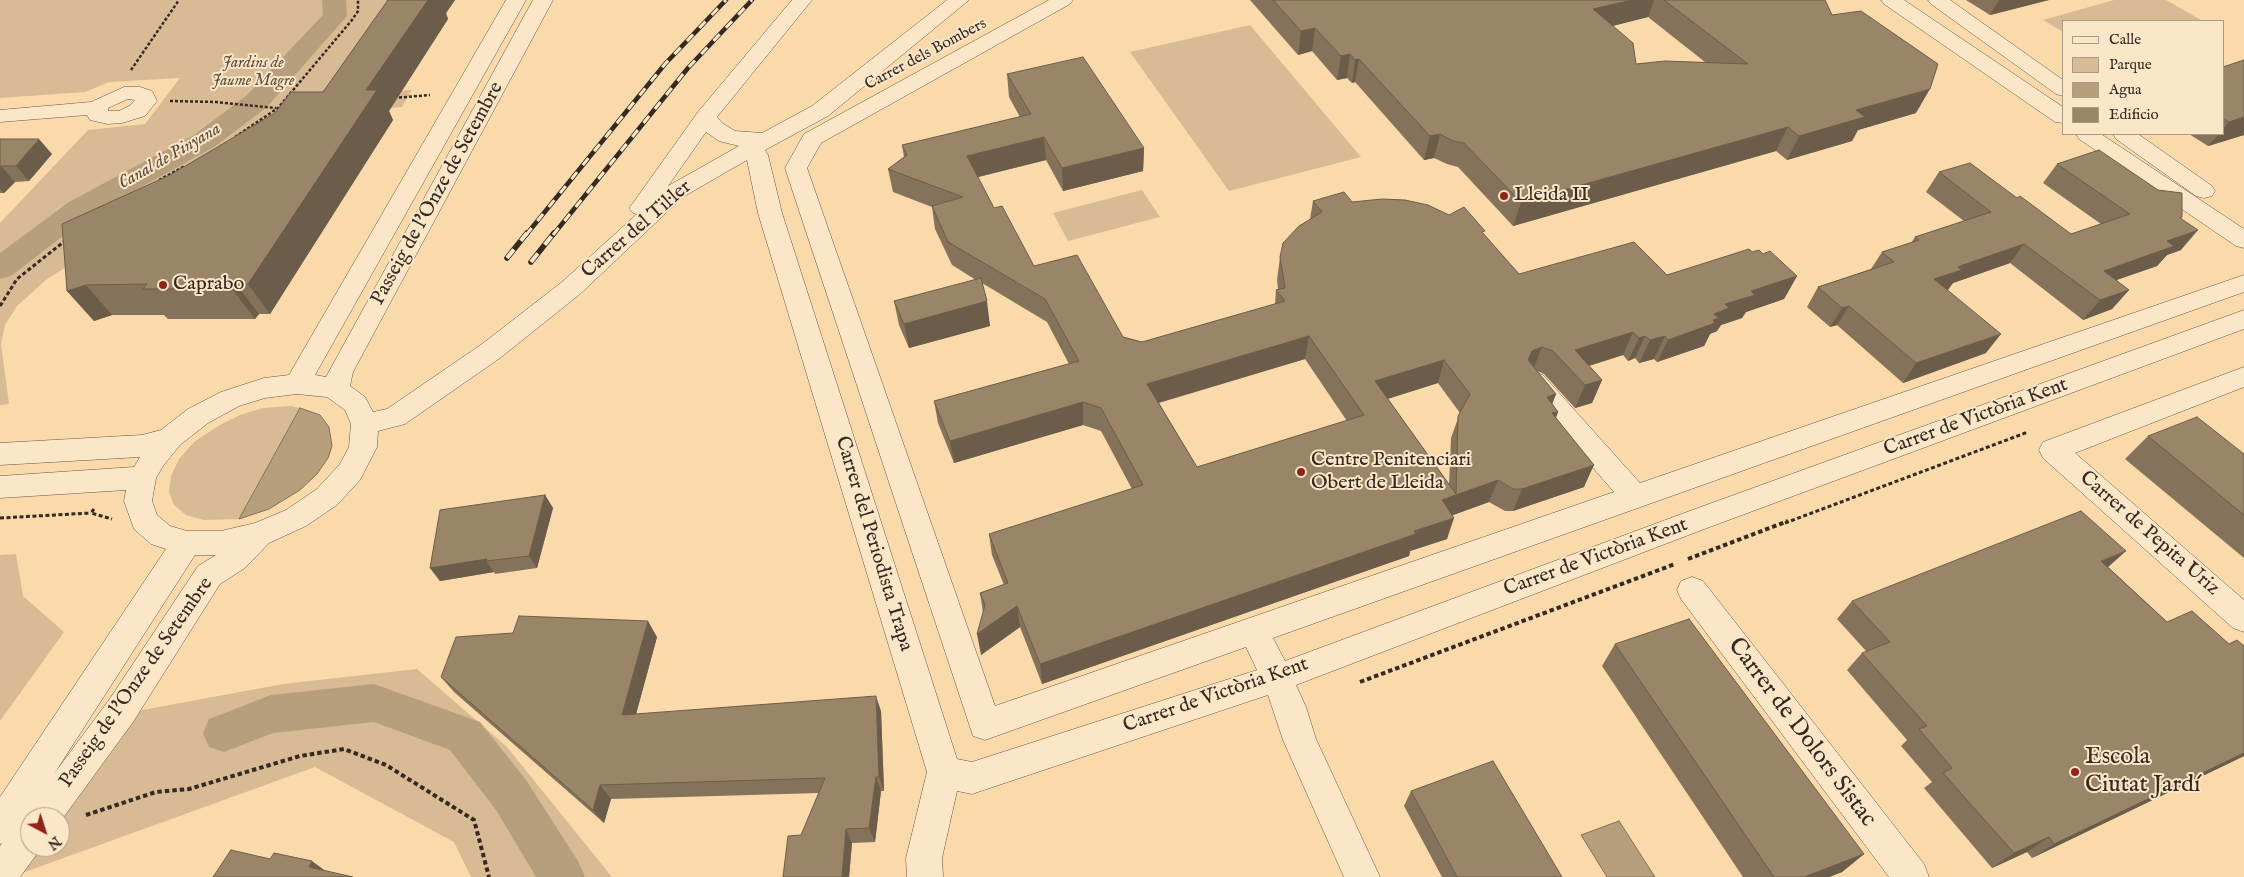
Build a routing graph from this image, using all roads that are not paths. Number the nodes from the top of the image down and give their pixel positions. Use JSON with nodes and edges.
{"nodes":[{"id":1,"x":516,"y":0,"type":"edge"},
{"id":2,"x":543,"y":0,"type":"edge"},
{"id":3,"x":802,"y":0,"type":"edge"},
{"id":4,"x":959,"y":0,"type":"edge"},
{"id":5,"x":1033,"y":0,"type":"edge"},
{"id":6,"x":1063,"y":0,"type":"edge"},
{"id":7,"x":1891,"y":0,"type":"edge"},
{"id":8,"x":1938,"y":0,"type":"edge"},
{"id":9,"x":2062,"y":89,"type":"edge"},
{"id":10,"x":97,"y":108,"type":"junction"},
{"id":11,"x":0,"y":116,"type":"edge"},
{"id":12,"x":2062,"y":116,"type":"edge"},
{"id":13,"x":706,"y":117,"type":"junction"},
{"id":14,"x":810,"y":117,"type":"junction"},
{"id":15,"x":2089,"y":135,"type":"edge"},
{"id":16,"x":2125,"y":135,"type":"edge"},
{"id":17,"x":759,"y":144,"type":"junction"},
{"id":18,"x":707,"y":172,"type":"junction"},
{"id":19,"x":770,"y":213,"type":"junction"},
{"id":20,"x":2244,"y":219,"type":"edge"},
{"id":21,"x":2244,"y":240,"type":"edge"},
{"id":22,"x":618,"y":242,"type":"junction"},
{"id":23,"x":2244,"y":283,"type":"edge"},
{"id":24,"x":2244,"y":318,"type":"edge"},
{"id":25,"x":2244,"y":377,"type":"edge"},
{"id":26,"x":1534,"y":382,"type":"edge"},
{"id":27,"x":297,"y":384,"type":"junction"},
{"id":28,"x":336,"y":390,"type":"junction"},
{"id":29,"x":365,"y":424,"type":"junction"},
{"id":30,"x":170,"y":438,"type":"junction"},
{"id":31,"x":0,"y":454,"type":"edge"},
{"id":32,"x":130,"y":480,"type":"junction"},
{"id":33,"x":0,"y":487,"type":"edge"},
{"id":34,"x":1634,"y":496,"type":"junction"},
{"id":35,"x":260,"y":534,"type":"junction"},
{"id":36,"x":187,"y":543,"type":"junction"},
{"id":37,"x":1685,"y":571,"type":"road end"},
{"id":38,"x":2244,"y":619,"type":"edge"},
{"id":39,"x":1253,"y":630,"type":"junction"},
{"id":40,"x":1277,"y":678,"type":"junction"},
{"id":41,"x":944,"y":772,"type":"junction"},
{"id":42,"x":50,"y":807,"type":"edge"},
{"id":43,"x":0,"y":827,"type":"edge"},
{"id":44,"x":20,"y":848,"type":"edge"},
{"id":45,"x":0,"y":875,"type":"edge"},
{"id":46,"x":925,"y":877,"type":"edge"},
{"id":47,"x":1362,"y":877,"type":"edge"},
{"id":48,"x":1911,"y":877,"type":"edge"}],
"edges":[{"from":1,"to":27,"type":"street","name":"Passeig de l'Onze de Setembre"},
{"from":2,"to":28,"type":"street","name":"Passeig de l'Onze de Setembre"},
{"from":3,"to":13,"type":"street"},
{"from":4,"to":14,"type":"street","name":"Carrer del Til·ler"},
{"from":5,"to":14,"type":"street","name":"Carrer dels Bombers"},
{"from":6,"to":39,"type":"street","name":"Carrer de Victòria Kent"},
{"from":7,"to":12,"type":"street"},
{"from":8,"to":9,"type":"street"},
{"from":10,"to":10,"type":"street"},
{"from":10,"to":11,"type":"street"},
{"from":13,"to":17,"type":"street"},
{"from":13,"to":22,"type":"street"},
{"from":14,"to":17,"type":"street","name":"Carrer del Til·ler"},
{"from":14,"to":19,"type":"street","name":"Carrer del Periodista Trapa"},
{"from":15,"to":21,"type":"street"},
{"from":16,"to":20,"type":"street"},
{"from":17,"to":18,"type":"street","name":"Carrer del Til·ler"},
{"from":17,"to":19,"type":"street","name":"Carrer del Periodista Trapa"},
{"from":18,"to":19,"type":"street","name":"Carrer del Periodista Trapa"},
{"from":18,"to":22,"type":"street","name":"Carrer del Til·ler"},
{"from":19,"to":41,"type":"street","name":"Carrer del Periodista Trapa"},
{"from":22,"to":29,"type":"street","name":"Carrer del Til·ler"},
{"from":23,"to":34,"type":"street","name":"Carrer de Victòria Kent"},
{"from":24,"to":40,"type":"street","name":"Carrer de Victòria Kent"},
{"from":25,"to":38,"type":"street","name":"Carrer de Pepita Uriz"},
{"from":26,"to":34,"type":"street"},
{"from":27,"to":28,"type":"street"},
{"from":27,"to":30,"type":"street"},
{"from":28,"to":29,"type":"street"},
{"from":29,"to":35,"type":"street"},
{"from":30,"to":31,"type":"street"},
{"from":30,"to":32,"type":"street"},
{"from":32,"to":33,"type":"street"},
{"from":32,"to":36,"type":"street"},
{"from":34,"to":39,"type":"street","name":"Carrer de Victòria Kent"},
{"from":35,"to":36,"type":"street"},
{"from":35,"to":42,"type":"street","name":"Passeig de l'Onze de Setembre"},
{"from":36,"to":43,"type":"street","name":"Passeig de l'Onze de Setembre"},
{"from":37,"to":48,"type":"street","name":"Carrer de Dolors Sistac"},
{"from":39,"to":40,"type":"street"},
{"from":40,"to":41,"type":"street","name":"Carrer de Victòria Kent"},
{"from":40,"to":47,"type":"street"},
{"from":41,"to":46,"type":"street"},
{"from":44,"to":45,"type":"street"}]}
